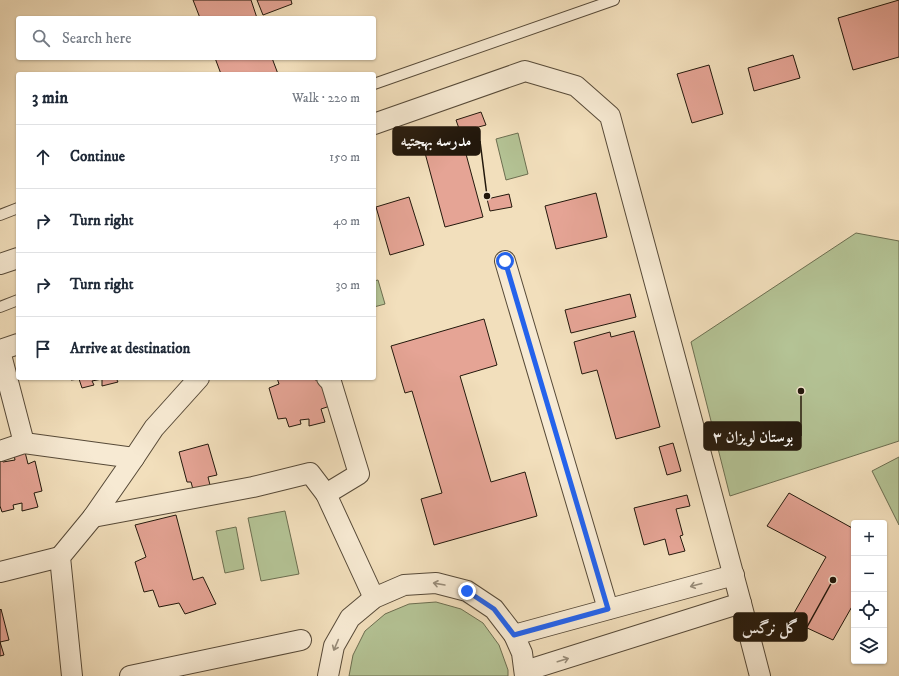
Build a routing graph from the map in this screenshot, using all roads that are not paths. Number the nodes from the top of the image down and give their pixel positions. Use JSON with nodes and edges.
{"nodes":[{"id":1,"x":614,"y":0,"type":"edge"},
{"id":2,"x":376,"y":83,"type":"edge"},
{"id":3,"x":376,"y":123,"type":"edge"},
{"id":4,"x":16,"y":209,"type":"edge"},
{"id":5,"x":0,"y":215,"type":"edge"},
{"id":6,"x":16,"y":259,"type":"edge"},
{"id":7,"x":505,"y":261,"type":"dead end"},
{"id":8,"x":0,"y":264,"type":"edge"},
{"id":9,"x":16,"y":301,"type":"edge"},
{"id":10,"x":0,"y":307,"type":"edge"},
{"id":11,"x":16,"y":345,"type":"edge"},
{"id":12,"x":0,"y":351,"type":"edge"},
{"id":13,"x":197,"y":380,"type":"edge"},
{"id":14,"x":329,"y":380,"type":"edge"},
{"id":15,"x":24,"y":443,"type":"junction"},
{"id":16,"x":0,"y":451,"type":"edge"},
{"id":17,"x":134,"y":458,"type":"junction"},
{"id":18,"x":326,"y":494,"type":"junction"},
{"id":19,"x":93,"y":517,"type":"junction"},
{"id":20,"x":60,"y":557,"type":"junction"},
{"id":21,"x":0,"y":572,"type":"edge"},
{"id":22,"x":734,"y":575,"type":"junction"},
{"id":23,"x":374,"y":598,"type":"junction"},
{"id":24,"x":741,"y":603,"type":"junction"},
{"id":25,"x":608,"y":609,"type":"junction"},
{"id":26,"x":514,"y":635,"type":"junction"},
{"id":27,"x":301,"y":640,"type":"dead end"},
{"id":28,"x":525,"y":674,"type":"edge"},
{"id":29,"x":72,"y":676,"type":"edge"},
{"id":30,"x":130,"y":676,"type":"edge"},
{"id":31,"x":328,"y":676,"type":"edge"},
{"id":32,"x":760,"y":676,"type":"edge"}],
"edges":[{"from":1,"to":2,"type":"lane"},
{"from":3,"to":22,"type":"street"},
{"from":4,"to":5,"type":"lane"},
{"from":6,"to":8,"type":"street"},
{"from":7,"to":25,"type":"street"},
{"from":9,"to":10,"type":"lane"},
{"from":11,"to":12,"type":"street"},
{"from":12,"to":15,"type":"street"},
{"from":13,"to":17,"type":"street"},
{"from":14,"to":18,"type":"street"},
{"from":15,"to":16,"type":"street"},
{"from":15,"to":17,"type":"street"},
{"from":17,"to":19,"type":"street"},
{"from":18,"to":19,"type":"street"},
{"from":18,"to":23,"type":"street"},
{"from":19,"to":20,"type":"street"},
{"from":20,"to":21,"type":"street"},
{"from":20,"to":29,"type":"street"},
{"from":22,"to":24,"type":"street"},
{"from":22,"to":25,"type":"street","one_way":true},
{"from":26,"to":23,"type":"street","one_way":true},
{"from":23,"to":31,"type":"street","one_way":true},
{"from":28,"to":24,"type":"street","one_way":true},
{"from":24,"to":32,"type":"street"},
{"from":25,"to":26,"type":"street"},
{"from":26,"to":28,"type":"street"},
{"from":27,"to":30,"type":"street"}]}
